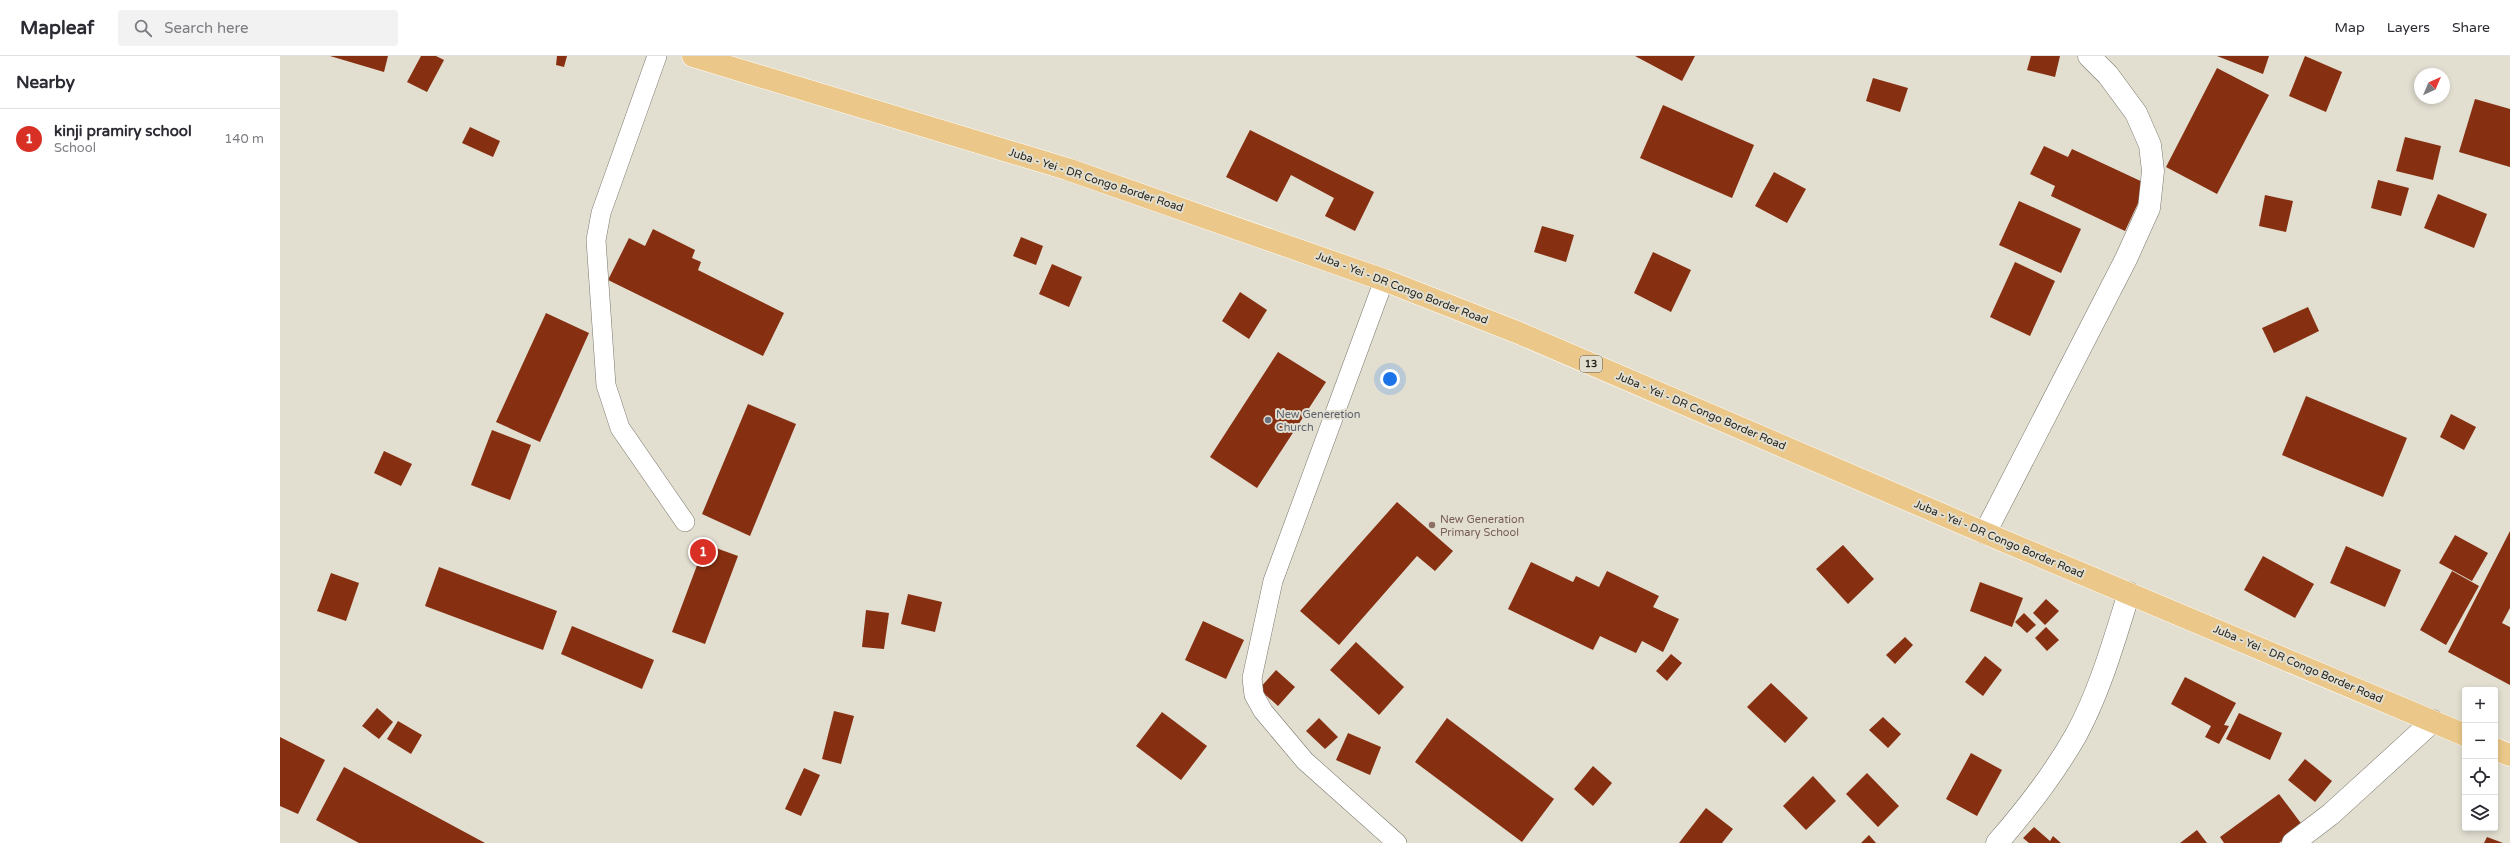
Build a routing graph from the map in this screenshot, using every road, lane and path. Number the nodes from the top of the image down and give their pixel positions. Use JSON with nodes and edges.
{"nodes":[{"id":1,"x":657,"y":56,"type":"edge"},
{"id":2,"x":693,"y":56,"type":"edge"},
{"id":3,"x":2089,"y":56,"type":"edge"},
{"id":4,"x":1384,"y":280,"type":"junction"},
{"id":5,"x":685,"y":522,"type":"dead end"},
{"id":6,"x":1985,"y":533,"type":"junction"},
{"id":7,"x":2129,"y":593,"type":"junction"},
{"id":8,"x":2433,"y":721,"type":"junction"},
{"id":9,"x":2462,"y":734,"type":"edge"},
{"id":10,"x":2498,"y":750,"type":"edge"},
{"id":11,"x":2510,"y":755,"type":"edge"},
{"id":12,"x":1397,"y":843,"type":"edge"},
{"id":13,"x":1997,"y":843,"type":"edge"},
{"id":14,"x":2293,"y":843,"type":"edge"}],
"edges":[{"from":1,"to":5,"type":"lane"},
{"from":2,"to":4,"type":"main road","name":"Juba - Yei - DR Congo Border Road","number":"13"},
{"from":3,"to":6,"type":"street"},
{"from":4,"to":6,"type":"main road","name":"Juba - Yei - DR Congo Border Road","number":"13"},
{"from":4,"to":12,"type":"lane"},
{"from":6,"to":7,"type":"main road","name":"Juba - Yei - DR Congo Border Road","number":"13"},
{"from":7,"to":8,"type":"main road","name":"Juba - Yei - DR Congo Border Road","number":"13"},
{"from":7,"to":13,"type":"street"},
{"from":8,"to":9,"type":"main road","name":"Juba - Yei - DR Congo Border Road","number":"13"},
{"from":8,"to":14,"type":"street"},
{"from":10,"to":11,"type":"main road"}]}
